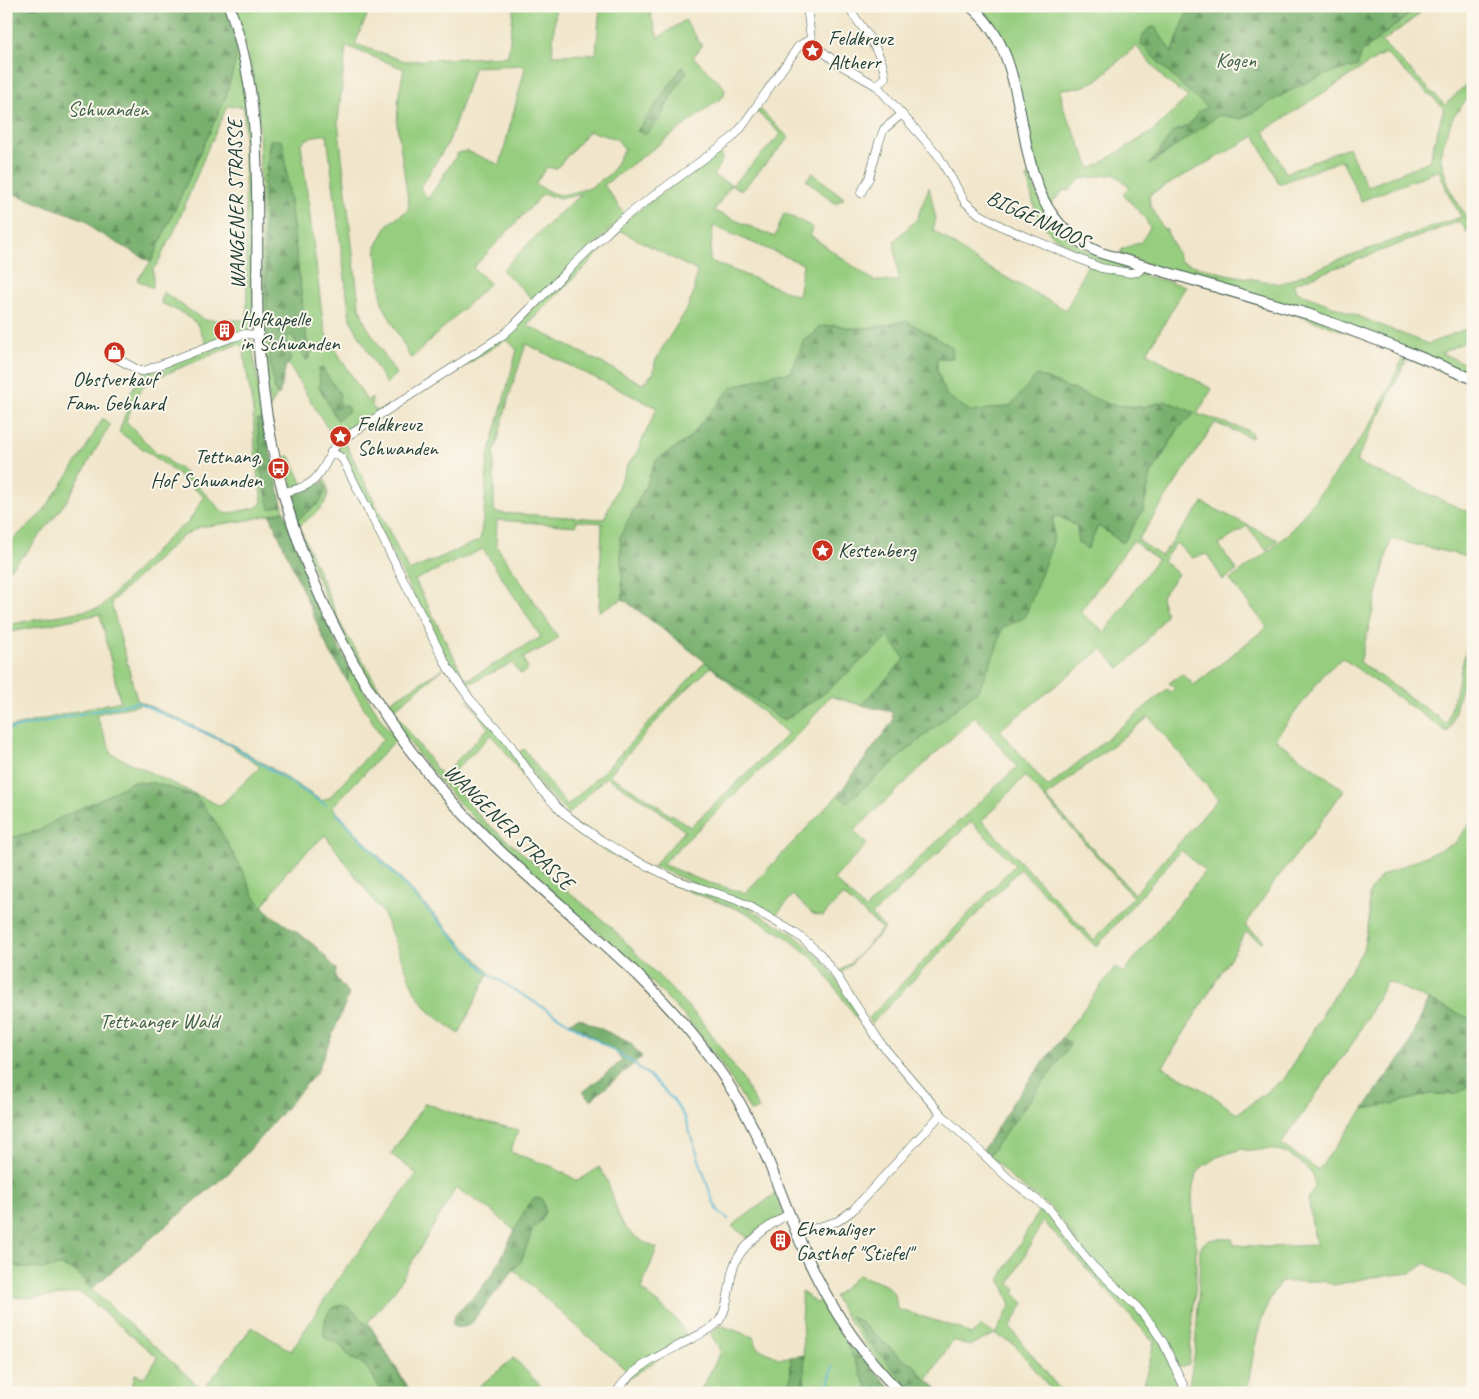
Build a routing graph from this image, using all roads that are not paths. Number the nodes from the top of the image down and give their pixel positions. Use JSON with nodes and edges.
{"nodes":[{"id":1,"x":229,"y":6,"type":"edge"},
{"id":2,"x":807,"y":6,"type":"edge"},
{"id":3,"x":847,"y":6,"type":"edge"},
{"id":4,"x":970,"y":6,"type":"edge"},
{"id":5,"x":811,"y":39,"type":"junction"},
{"id":6,"x":876,"y":86,"type":"junction"},
{"id":7,"x":902,"y":114,"type":"junction"},
{"id":8,"x":862,"y":193,"type":"dead end"},
{"id":9,"x":1140,"y":265,"type":"junction"},
{"id":10,"x":258,"y":335,"type":"junction"},
{"id":11,"x":116,"y":358,"type":"dead end"},
{"id":12,"x":1473,"y":380,"type":"edge"},
{"id":13,"x":331,"y":452,"type":"junction"},
{"id":14,"x":283,"y":492,"type":"junction"},
{"id":15,"x":941,"y":1114,"type":"junction"},
{"id":16,"x":789,"y":1214,"type":"junction"},
{"id":17,"x":797,"y":1234,"type":"junction"},
{"id":18,"x":616,"y":1393,"type":"edge"},
{"id":19,"x":902,"y":1393,"type":"edge"},
{"id":20,"x":1187,"y":1393,"type":"edge"}],
"edges":[{"from":1,"to":10,"type":"main road","name":"WANGENER STRASSE"},
{"from":2,"to":5,"type":"street"},
{"from":3,"to":6,"type":"street"},
{"from":4,"to":9,"type":"main road"},
{"from":5,"to":6,"type":"street","name":"BIGGENMOOS"},
{"from":5,"to":13,"type":"street"},
{"from":6,"to":7,"type":"street","name":"BIGGENMOOS"},
{"from":7,"to":8,"type":"street"},
{"from":7,"to":9,"type":"street","name":"BIGGENMOOS"},
{"from":9,"to":12,"type":"main road"},
{"from":10,"to":11,"type":"street"},
{"from":10,"to":14,"type":"main road","name":"WANGENER STRASSE"},
{"from":13,"to":14,"type":"street"},
{"from":13,"to":15,"type":"street"},
{"from":14,"to":16,"type":"main road","name":"WANGENER STRASSE"},
{"from":15,"to":17,"type":"street"},
{"from":15,"to":20,"type":"street"},
{"from":16,"to":17,"type":"main road","name":"WANGENER STRASSE"},
{"from":16,"to":18,"type":"street"},
{"from":17,"to":19,"type":"main road","name":"WANGENER STRASSE"}]}
